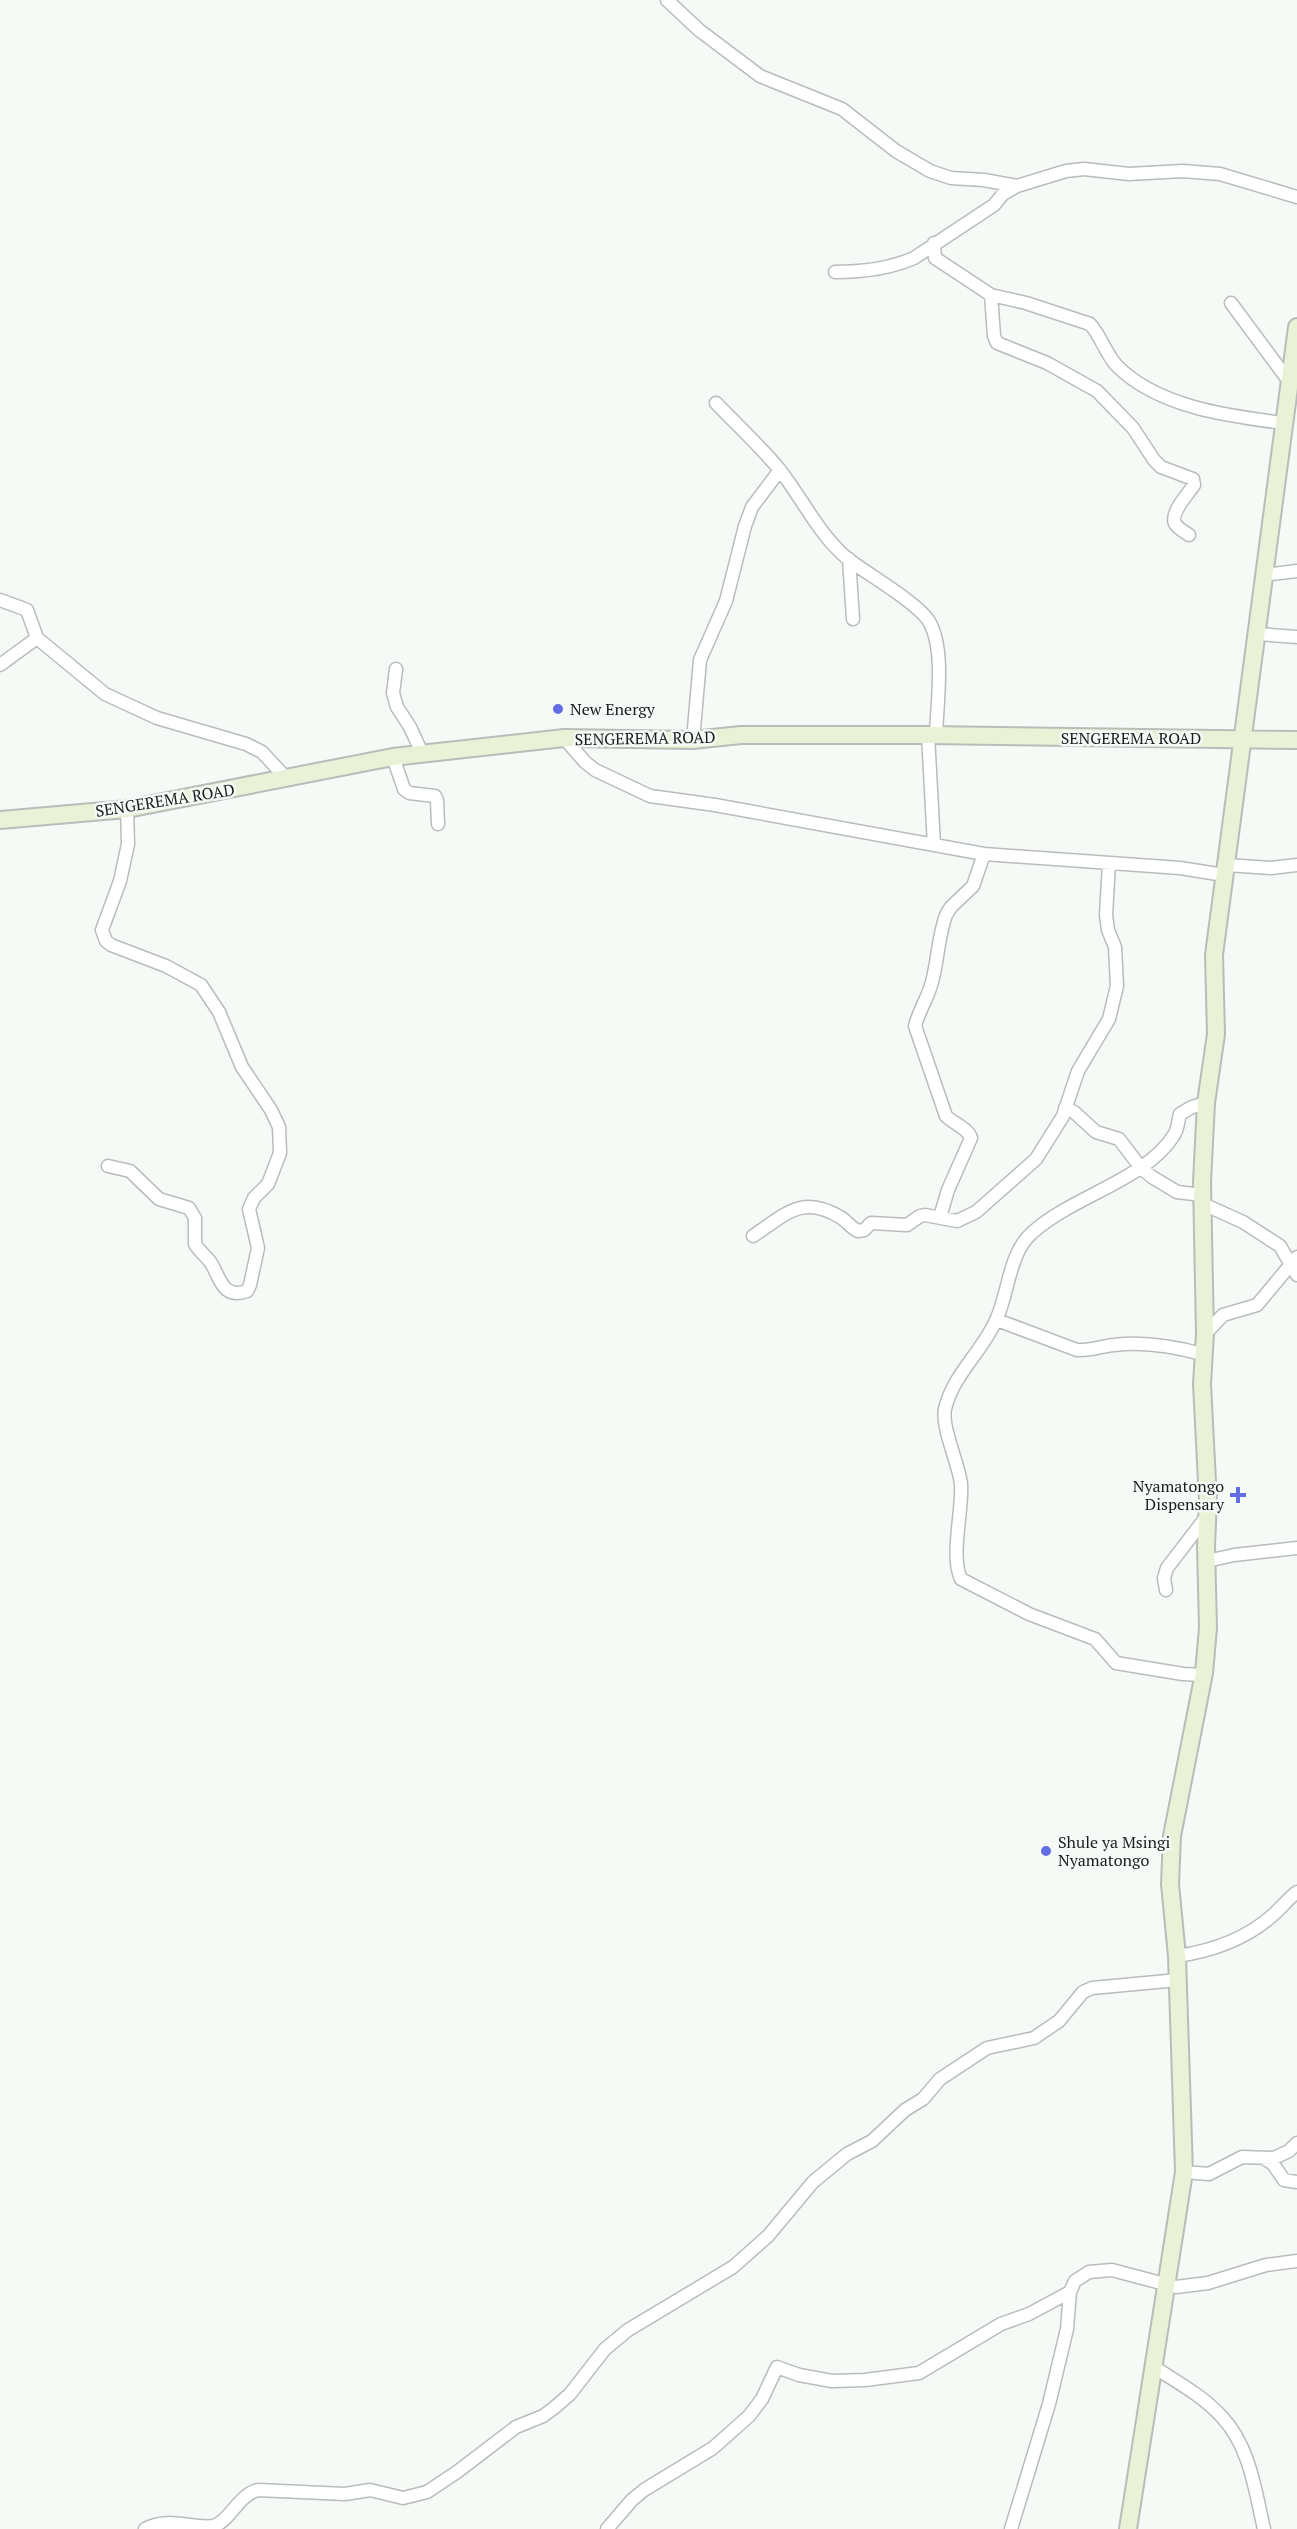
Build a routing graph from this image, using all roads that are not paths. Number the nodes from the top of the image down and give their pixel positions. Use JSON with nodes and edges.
{"nodes":[{"id":1,"x":667,"y":0,"type":"edge"},
{"id":2,"x":1017,"y":186,"type":"junction"},
{"id":3,"x":1297,"y":197,"type":"edge"},
{"id":4,"x":934,"y":243,"type":"junction"},
{"id":5,"x":835,"y":272,"type":"dead end"},
{"id":6,"x":991,"y":294,"type":"junction"},
{"id":7,"x":1232,"y":303,"type":"dead end"},
{"id":8,"x":1297,"y":327,"type":"edge"},
{"id":9,"x":1291,"y":384,"type":"junction"},
{"id":10,"x":716,"y":403,"type":"dead end"},
{"id":11,"x":1283,"y":423,"type":"junction"},
{"id":12,"x":780,"y":470,"type":"junction"},
{"id":13,"x":1189,"y":535,"type":"dead end"},
{"id":14,"x":849,"y":559,"type":"junction"},
{"id":15,"x":1297,"y":571,"type":"edge"},
{"id":16,"x":1264,"y":575,"type":"junction"},
{"id":17,"x":0,"y":600,"type":"edge"},
{"id":18,"x":853,"y":619,"type":"dead end"},
{"id":19,"x":1258,"y":634,"type":"junction"},
{"id":20,"x":1297,"y":637,"type":"edge"},
{"id":21,"x":37,"y":638,"type":"junction"},
{"id":22,"x":0,"y":665,"type":"edge"},
{"id":23,"x":396,"y":669,"type":"dead end"},
{"id":24,"x":932,"y":735,"type":"junction"},
{"id":25,"x":564,"y":738,"type":"junction"},
{"id":26,"x":1244,"y":738,"type":"junction"},
{"id":27,"x":693,"y":740,"type":"junction"},
{"id":28,"x":1297,"y":740,"type":"edge"},
{"id":29,"x":423,"y":753,"type":"junction"},
{"id":30,"x":393,"y":758,"type":"junction"},
{"id":31,"x":287,"y":779,"type":"junction"},
{"id":32,"x":127,"y":808,"type":"junction"},
{"id":33,"x":0,"y":820,"type":"edge"},
{"id":34,"x":438,"y":824,"type":"dead end"},
{"id":35,"x":934,"y":845,"type":"junction"},
{"id":36,"x":984,"y":854,"type":"junction"},
{"id":37,"x":1109,"y":863,"type":"junction"},
{"id":38,"x":1297,"y":865,"type":"edge"},
{"id":39,"x":1225,"y":870,"type":"junction"},
{"id":40,"x":1206,"y":1103,"type":"junction"},
{"id":41,"x":1065,"y":1108,"type":"junction"},
{"id":42,"x":108,"y":1166,"type":"dead end"},
{"id":43,"x":1141,"y":1168,"type":"junction"},
{"id":44,"x":1202,"y":1200,"type":"junction"},
{"id":45,"x":940,"y":1217,"type":"junction"},
{"id":46,"x":753,"y":1236,"type":"dead end"},
{"id":47,"x":1293,"y":1261,"type":"edge"},
{"id":48,"x":1297,"y":1275,"type":"edge"},
{"id":49,"x":997,"y":1320,"type":"junction"},
{"id":50,"x":1205,"y":1335,"type":"junction"},
{"id":51,"x":1202,"y":1354,"type":"junction"},
{"id":52,"x":1208,"y":1514,"type":"junction"},
{"id":53,"x":1297,"y":1548,"type":"edge"},
{"id":54,"x":1207,"y":1561,"type":"junction"},
{"id":55,"x":1166,"y":1590,"type":"dead end"},
{"id":56,"x":1204,"y":1673,"type":"junction"},
{"id":57,"x":1297,"y":1892,"type":"edge"},
{"id":58,"x":1177,"y":1956,"type":"junction"},
{"id":59,"x":1178,"y":1980,"type":"junction"},
{"id":60,"x":1297,"y":2143,"type":"edge"},
{"id":61,"x":1263,"y":2158,"type":"junction"},
{"id":62,"x":1184,"y":2172,"type":"junction"},
{"id":63,"x":1297,"y":2182,"type":"edge"},
{"id":64,"x":1297,"y":2261,"type":"edge"},
{"id":65,"x":1167,"y":2286,"type":"junction"},
{"id":66,"x":1070,"y":2292,"type":"junction"},
{"id":67,"x":1154,"y":2367,"type":"junction"},
{"id":68,"x":614,"y":2526,"type":"edge"},
{"id":69,"x":145,"y":2529,"type":"edge"},
{"id":70,"x":1011,"y":2529,"type":"edge"},
{"id":71,"x":1128,"y":2529,"type":"edge"},
{"id":72,"x":1264,"y":2529,"type":"edge"}],
"edges":[{"from":1,"to":2,"type":"street"},
{"from":2,"to":3,"type":"street"},
{"from":2,"to":4,"type":"street"},
{"from":4,"to":5,"type":"street"},
{"from":4,"to":6,"type":"street"},
{"from":6,"to":11,"type":"street"},
{"from":6,"to":13,"type":"street"},
{"from":7,"to":9,"type":"street"},
{"from":8,"to":9,"type":"street"},
{"from":9,"to":11,"type":"street"},
{"from":10,"to":12,"type":"street"},
{"from":11,"to":16,"type":"street"},
{"from":12,"to":14,"type":"street"},
{"from":12,"to":27,"type":"street"},
{"from":14,"to":18,"type":"street"},
{"from":14,"to":24,"type":"street"},
{"from":15,"to":16,"type":"street"},
{"from":16,"to":19,"type":"street"},
{"from":17,"to":21,"type":"street"},
{"from":19,"to":20,"type":"street"},
{"from":19,"to":26,"type":"street"},
{"from":21,"to":22,"type":"street"},
{"from":21,"to":31,"type":"street"},
{"from":23,"to":29,"type":"street"},
{"from":24,"to":26,"type":"street","name":"SENGEREMA ROAD"},
{"from":24,"to":27,"type":"street","name":"SENGEREMA ROAD"},
{"from":24,"to":35,"type":"street"},
{"from":25,"to":27,"type":"street","name":"SENGEREMA ROAD"},
{"from":25,"to":29,"type":"street","name":"SENGEREMA ROAD"},
{"from":25,"to":35,"type":"street"},
{"from":26,"to":28,"type":"street","name":"SENGEREMA ROAD"},
{"from":26,"to":39,"type":"street"},
{"from":29,"to":30,"type":"street","name":"SENGEREMA ROAD"},
{"from":30,"to":31,"type":"street","name":"SENGEREMA ROAD"},
{"from":30,"to":34,"type":"street"},
{"from":31,"to":32,"type":"street","name":"SENGEREMA ROAD"},
{"from":32,"to":33,"type":"street","name":"SENGEREMA ROAD"},
{"from":32,"to":42,"type":"street"},
{"from":35,"to":36,"type":"street"},
{"from":36,"to":37,"type":"street"},
{"from":36,"to":45,"type":"street"},
{"from":37,"to":39,"type":"street"},
{"from":37,"to":41,"type":"street"},
{"from":38,"to":39,"type":"street"},
{"from":39,"to":40,"type":"street"},
{"from":40,"to":43,"type":"street"},
{"from":40,"to":44,"type":"street"},
{"from":41,"to":43,"type":"street"},
{"from":41,"to":45,"type":"street"},
{"from":43,"to":44,"type":"street"},
{"from":43,"to":49,"type":"street"},
{"from":44,"to":47,"type":"street"},
{"from":44,"to":50,"type":"street"},
{"from":45,"to":46,"type":"street"},
{"from":47,"to":48,"type":"street"},
{"from":47,"to":50,"type":"street"},
{"from":49,"to":51,"type":"street"},
{"from":49,"to":56,"type":"street"},
{"from":50,"to":51,"type":"street"},
{"from":51,"to":52,"type":"street"},
{"from":52,"to":54,"type":"street"},
{"from":52,"to":55,"type":"street"},
{"from":53,"to":54,"type":"street"},
{"from":54,"to":56,"type":"street"},
{"from":56,"to":58,"type":"street"},
{"from":57,"to":58,"type":"street"},
{"from":58,"to":59,"type":"street"},
{"from":59,"to":62,"type":"street"},
{"from":59,"to":69,"type":"street"},
{"from":60,"to":61,"type":"street"},
{"from":61,"to":62,"type":"street"},
{"from":61,"to":63,"type":"street"},
{"from":62,"to":65,"type":"street"},
{"from":64,"to":65,"type":"street"},
{"from":65,"to":66,"type":"street"},
{"from":65,"to":67,"type":"street"},
{"from":66,"to":68,"type":"street"},
{"from":66,"to":70,"type":"street"},
{"from":67,"to":71,"type":"street"},
{"from":67,"to":72,"type":"street"}]}
